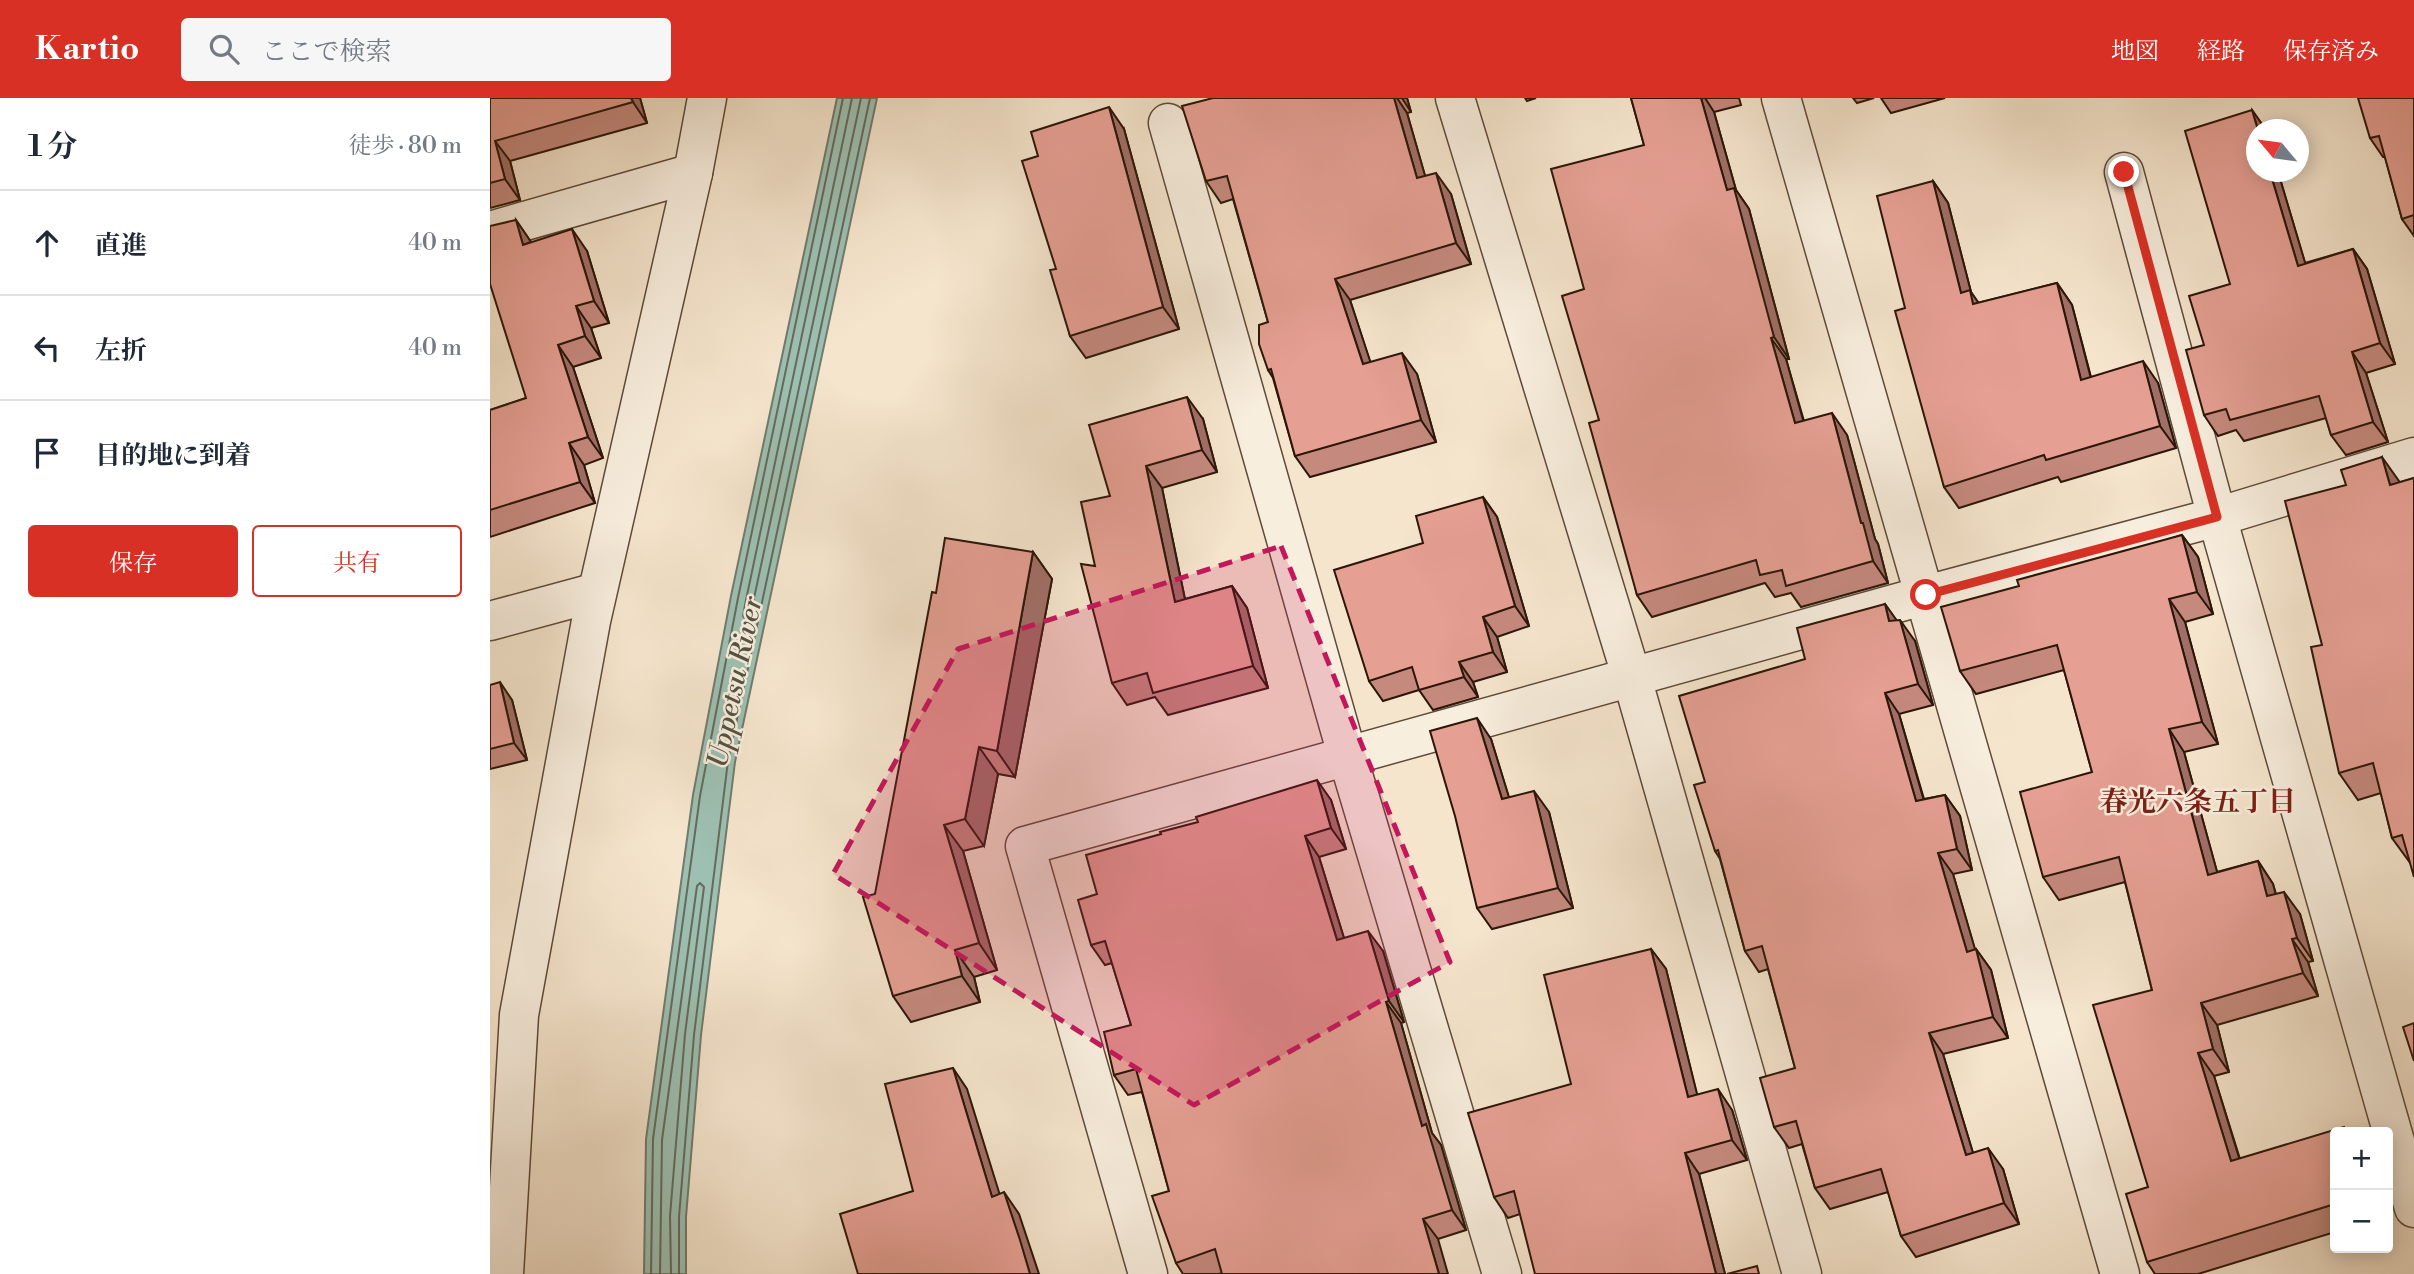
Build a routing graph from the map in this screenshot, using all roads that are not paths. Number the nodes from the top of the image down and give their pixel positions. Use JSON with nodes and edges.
{"nodes":[{"id":1,"x":707,"y":98,"type":"edge"},
{"id":2,"x":1455,"y":98,"type":"edge"},
{"id":3,"x":1781,"y":98,"type":"edge"},
{"id":4,"x":1168,"y":123,"type":"dead end"},
{"id":5,"x":2124,"y":172,"type":"dead end"},
{"id":6,"x":693,"y":173,"type":"junction"},
{"id":7,"x":490,"y":232,"type":"edge"},
{"id":8,"x":2414,"y":457,"type":"edge"},
{"id":9,"x":2217,"y":517,"type":"junction"},
{"id":10,"x":597,"y":592,"type":"junction"},
{"id":11,"x":1926,"y":595,"type":"junction"},
{"id":12,"x":490,"y":621,"type":"edge"},
{"id":13,"x":1632,"y":678,"type":"junction"},
{"id":14,"x":1348,"y":758,"type":"junction"},
{"id":15,"x":504,"y":1018,"type":"edge"},
{"id":16,"x":2414,"y":1208,"type":"edge"},
{"id":17,"x":1142,"y":1272,"type":"edge"},
{"id":18,"x":504,"y":1274,"type":"edge"},
{"id":19,"x":1502,"y":1274,"type":"edge"},
{"id":20,"x":1801,"y":1274,"type":"edge"},
{"id":21,"x":2120,"y":1274,"type":"edge"}],
"edges":[{"from":1,"to":6,"type":"street"},
{"from":2,"to":13,"type":"street"},
{"from":3,"to":11,"type":"street"},
{"from":4,"to":14,"type":"street"},
{"from":5,"to":9,"type":"street"},
{"from":6,"to":7,"type":"street"},
{"from":6,"to":10,"type":"street"},
{"from":8,"to":9,"type":"street"},
{"from":9,"to":11,"type":"street"},
{"from":9,"to":16,"type":"street"},
{"from":10,"to":12,"type":"street"},
{"from":10,"to":15,"type":"street"},
{"from":11,"to":13,"type":"street"},
{"from":11,"to":21,"type":"street"},
{"from":13,"to":14,"type":"street"},
{"from":13,"to":20,"type":"street"},
{"from":14,"to":17,"type":"street"},
{"from":14,"to":19,"type":"street"},
{"from":15,"to":18,"type":"street"}]}
